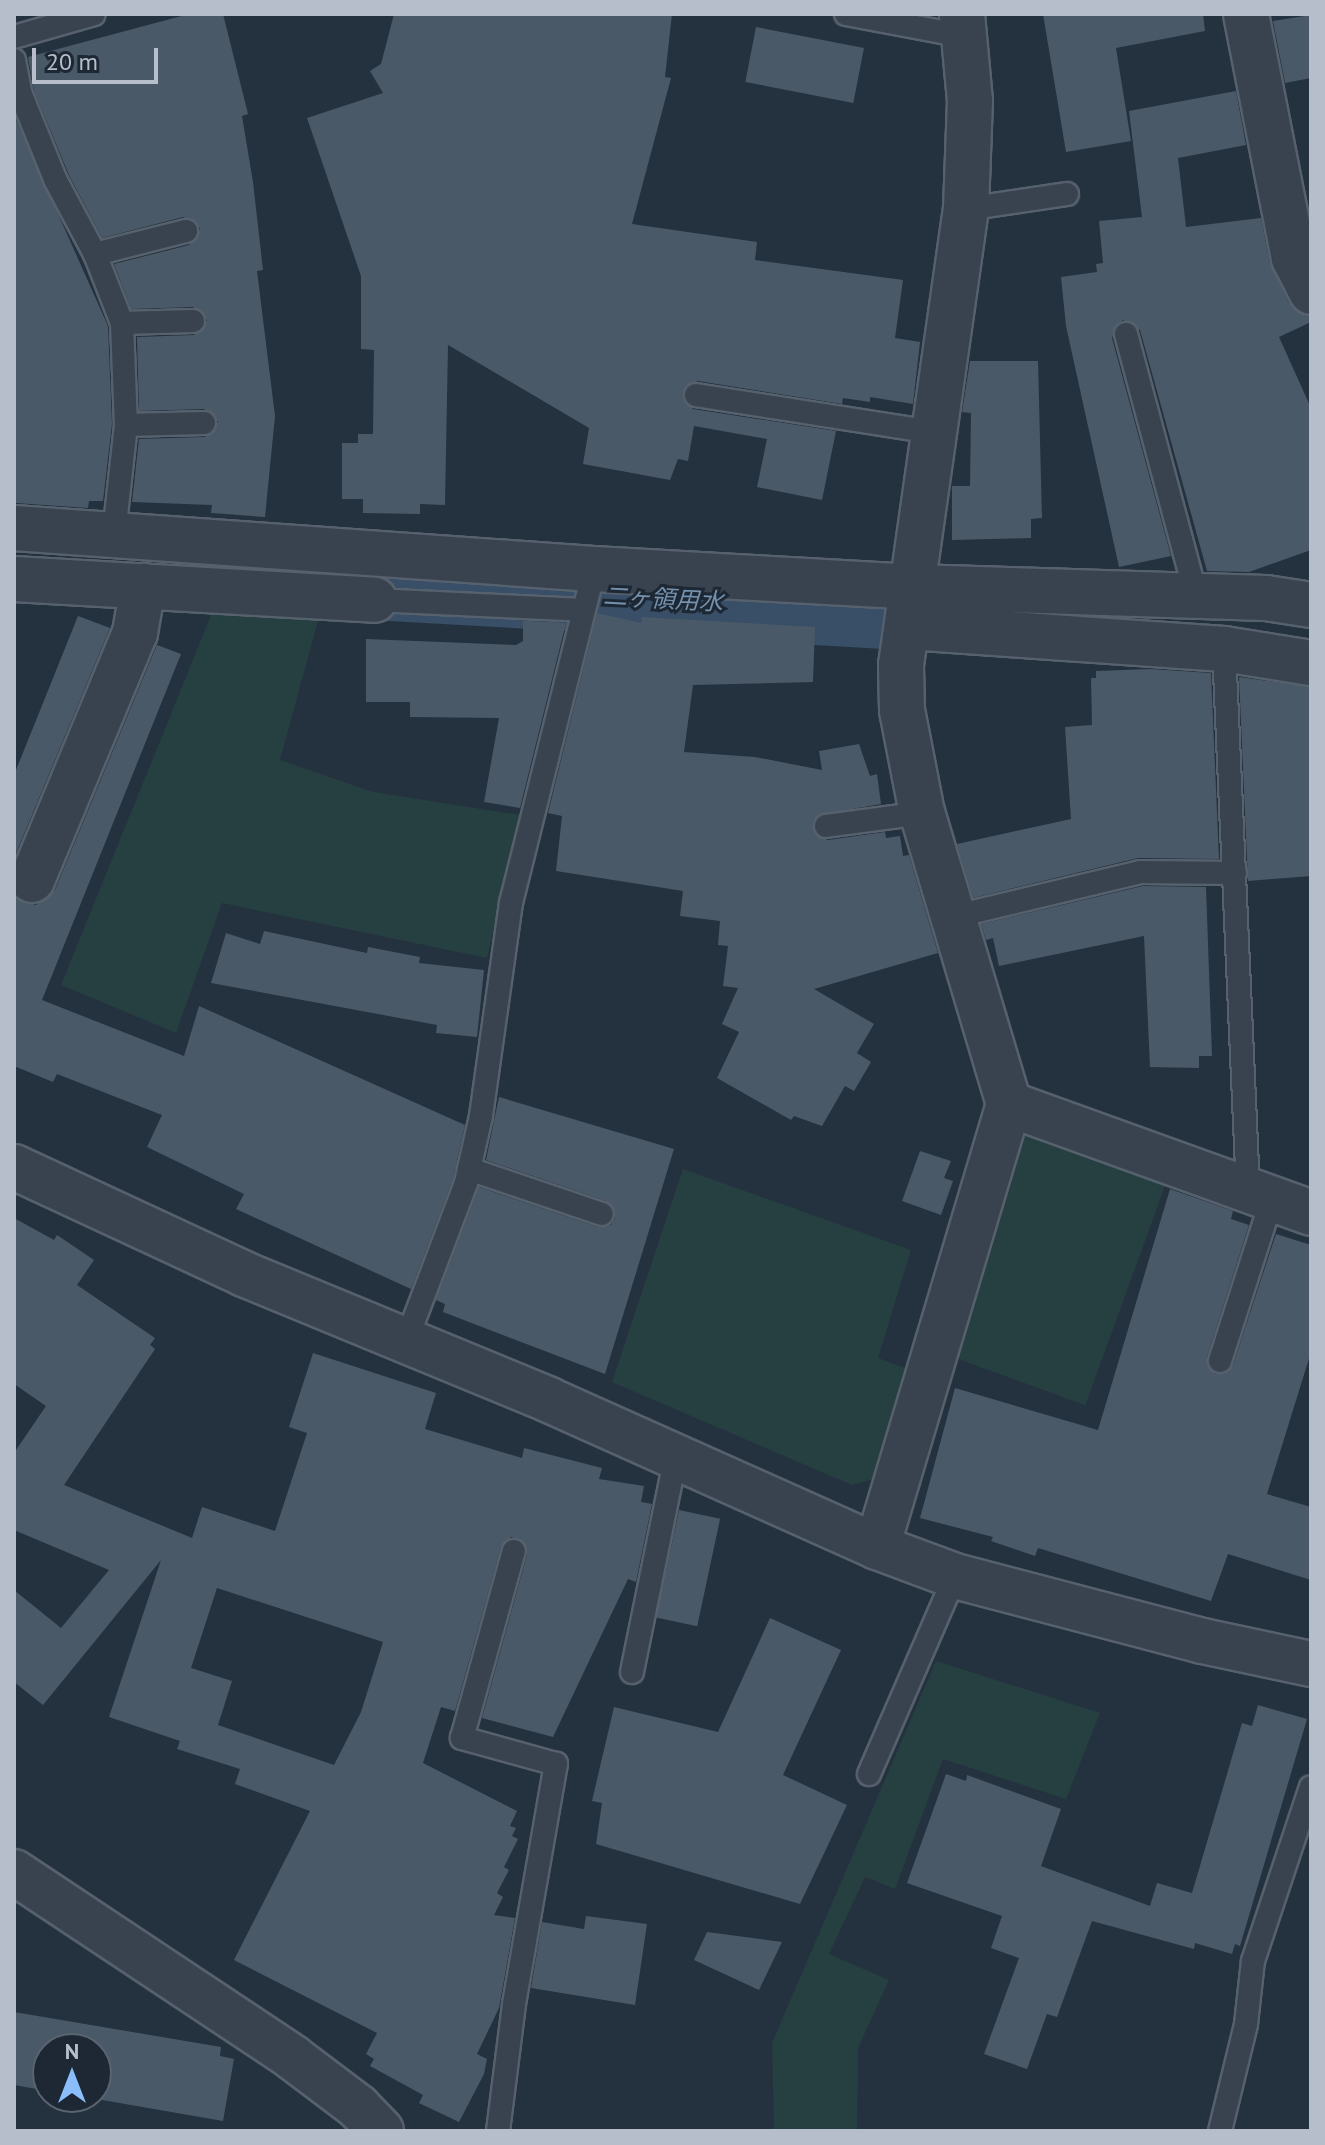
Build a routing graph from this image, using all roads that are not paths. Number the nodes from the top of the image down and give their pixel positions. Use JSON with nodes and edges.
{"nodes":[{"id":1,"x":94,"y":14,"type":"edge"},
{"id":2,"x":846,"y":14,"type":"edge"},
{"id":3,"x":1246,"y":14,"type":"edge"},
{"id":4,"x":963,"y":25,"type":"edge"},
{"id":5,"x":14,"y":37,"type":"edge"},
{"id":6,"x":14,"y":60,"type":"edge"},
{"id":7,"x":18,"y":96,"type":"edge"},
{"id":8,"x":1067,"y":194,"type":"dead end"},
{"id":9,"x":966,"y":209,"type":"junction"},
{"id":10,"x":186,"y":231,"type":"dead end"},
{"id":11,"x":95,"y":254,"type":"junction"},
{"id":12,"x":1311,"y":292,"type":"edge"},
{"id":13,"x":193,"y":321,"type":"dead end"},
{"id":14,"x":122,"y":323,"type":"junction"},
{"id":15,"x":1126,"y":334,"type":"dead end"},
{"id":16,"x":696,"y":395,"type":"dead end"},
{"id":17,"x":204,"y":423,"type":"dead end"},
{"id":18,"x":126,"y":425,"type":"junction"},
{"id":19,"x":933,"y":432,"type":"junction"},
{"id":20,"x":14,"y":528,"type":"edge"},
{"id":21,"x":114,"y":533,"type":"junction"},
{"id":22,"x":14,"y":579,"type":"edge"},
{"id":23,"x":143,"y":586,"type":"junction"},
{"id":24,"x":588,"y":589,"type":"junction"},
{"id":25,"x":1196,"y":596,"type":"junction"},
{"id":26,"x":374,"y":600,"type":"joint"},
{"id":27,"x":1311,"y":605,"type":"edge"},
{"id":28,"x":911,"y":607,"type":"junction"},
{"id":29,"x":1224,"y":649,"type":"junction"},
{"id":30,"x":1311,"y":663,"type":"edge"},
{"id":31,"x":922,"y":813,"type":"junction"},
{"id":32,"x":826,"y":826,"type":"dead end"},
{"id":33,"x":1235,"y":873,"type":"junction"},
{"id":34,"x":32,"y":880,"type":"dead end"},
{"id":35,"x":952,"y":917,"type":"junction"},
{"id":36,"x":1009,"y":1104,"type":"junction"},
{"id":37,"x":14,"y":1167,"type":"edge"},
{"id":38,"x":469,"y":1169,"type":"junction"},
{"id":39,"x":1277,"y":1201,"type":"edge"},
{"id":40,"x":602,"y":1214,"type":"dead end"},
{"id":41,"x":406,"y":1341,"type":"junction"},
{"id":42,"x":1220,"y":1361,"type":"dead end"},
{"id":43,"x":676,"y":1455,"type":"junction"},
{"id":44,"x":877,"y":1547,"type":"junction"},
{"id":45,"x":514,"y":1551,"type":"dead end"},
{"id":46,"x":955,"y":1576,"type":"junction"},
{"id":47,"x":1311,"y":1664,"type":"edge"},
{"id":48,"x":632,"y":1672,"type":"dead end"},
{"id":49,"x":869,"y":1774,"type":"dead end"},
{"id":50,"x":1311,"y":1787,"type":"edge"},
{"id":51,"x":14,"y":1872,"type":"edge"},
{"id":52,"x":381,"y":2131,"type":"edge"},
{"id":53,"x":498,"y":2131,"type":"edge"},
{"id":54,"x":1220,"y":2131,"type":"edge"}],
"edges":[{"from":1,"to":5,"type":"lane"},
{"from":2,"to":4,"type":"lane"},
{"from":3,"to":12,"type":"street"},
{"from":4,"to":9,"type":"street"},
{"from":6,"to":7,"type":"lane"},
{"from":7,"to":11,"type":"lane"},
{"from":8,"to":9,"type":"lane"},
{"from":9,"to":19,"type":"street"},
{"from":10,"to":11,"type":"lane"},
{"from":11,"to":14,"type":"lane"},
{"from":13,"to":14,"type":"lane"},
{"from":14,"to":18,"type":"lane"},
{"from":15,"to":25,"type":"lane"},
{"from":16,"to":19,"type":"lane"},
{"from":17,"to":18,"type":"lane"},
{"from":18,"to":21,"type":"lane"},
{"from":19,"to":28,"type":"street"},
{"from":20,"to":21,"type":"street"},
{"from":21,"to":24,"type":"street"},
{"from":22,"to":23,"type":"street"},
{"from":23,"to":26,"type":"street"},
{"from":23,"to":34,"type":"street"},
{"from":24,"to":26,"type":"lane"},
{"from":24,"to":28,"type":"street"},
{"from":24,"to":38,"type":"lane"},
{"from":25,"to":27,"type":"street"},
{"from":25,"to":28,"type":"street"},
{"from":28,"to":29,"type":"street"},
{"from":28,"to":31,"type":"street"},
{"from":29,"to":30,"type":"street"},
{"from":29,"to":33,"type":"lane"},
{"from":31,"to":32,"type":"lane"},
{"from":31,"to":35,"type":"street"},
{"from":33,"to":35,"type":"lane"},
{"from":33,"to":39,"type":"lane"},
{"from":35,"to":36,"type":"street"},
{"from":36,"to":39,"type":"street"},
{"from":36,"to":44,"type":"street"},
{"from":37,"to":41,"type":"street"},
{"from":38,"to":40,"type":"lane"},
{"from":38,"to":41,"type":"lane"},
{"from":39,"to":42,"type":"lane"},
{"from":41,"to":43,"type":"street"},
{"from":43,"to":44,"type":"street"},
{"from":43,"to":48,"type":"lane"},
{"from":44,"to":46,"type":"street"},
{"from":45,"to":53,"type":"lane"},
{"from":46,"to":47,"type":"street"},
{"from":46,"to":49,"type":"lane"},
{"from":50,"to":54,"type":"lane"},
{"from":51,"to":52,"type":"street"}]}
